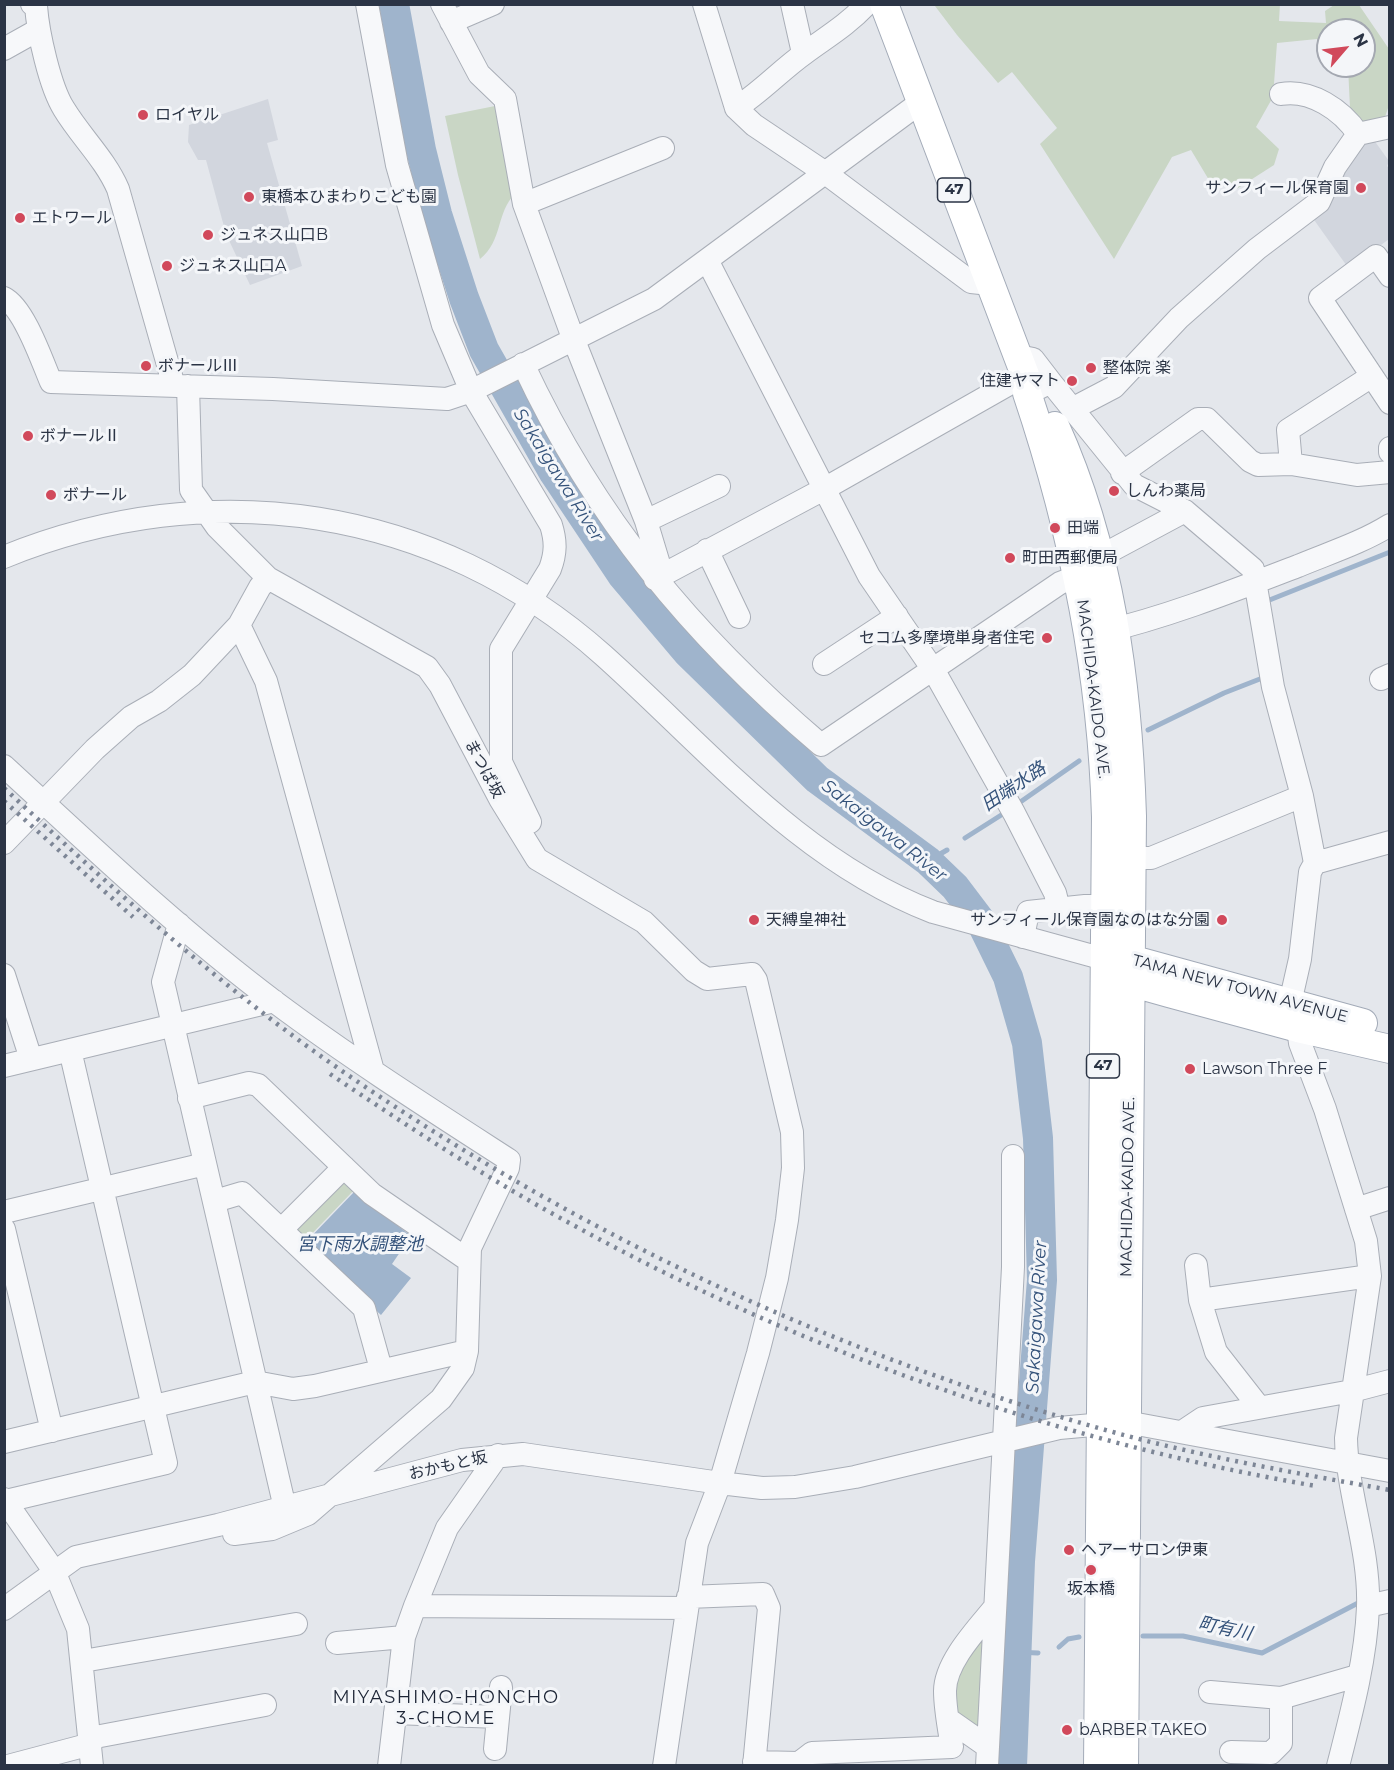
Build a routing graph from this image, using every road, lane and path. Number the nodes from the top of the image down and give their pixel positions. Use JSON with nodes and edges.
{"nodes":[{"id":1,"x":32,"y":4,"type":"edge"},
{"id":2,"x":367,"y":4,"type":"edge"},
{"id":3,"x":493,"y":4,"type":"edge"},
{"id":4,"x":704,"y":4,"type":"edge"},
{"id":5,"x":792,"y":4,"type":"edge"},
{"id":6,"x":867,"y":4,"type":"edge"},
{"id":7,"x":884,"y":4,"type":"edge"},
{"id":8,"x":447,"y":13,"type":"edge"},
{"id":9,"x":38,"y":30,"type":"junction"},
{"id":10,"x":4,"y":49,"type":"edge"},
{"id":11,"x":803,"y":53,"type":"junction"},
{"id":12,"x":1281,"y":94,"type":"dead end"},
{"id":13,"x":921,"y":102,"type":"junction"},
{"id":14,"x":736,"y":108,"type":"junction"},
{"id":15,"x":1389,"y":127,"type":"edge"},
{"id":16,"x":1358,"y":134,"type":"junction"},
{"id":17,"x":663,"y":148,"type":"dead end"},
{"id":18,"x":825,"y":172,"type":"junction"},
{"id":19,"x":524,"y":204,"type":"junction"},
{"id":20,"x":707,"y":260,"type":"junction"},
{"id":21,"x":1389,"y":276,"type":"edge"},
{"id":22,"x":990,"y":284,"type":"junction"},
{"id":23,"x":4,"y":298,"type":"edge"},
{"id":24,"x":573,"y":338,"type":"junction"},
{"id":25,"x":520,"y":366,"type":"junction"},
{"id":26,"x":1033,"y":376,"type":"junction"},
{"id":27,"x":1372,"y":376,"type":"junction"},
{"id":28,"x":181,"y":386,"type":"junction"},
{"id":29,"x":475,"y":389,"type":"junction"},
{"id":30,"x":1389,"y":403,"type":"edge"},
{"id":31,"x":1072,"y":409,"type":"junction"},
{"id":32,"x":1291,"y":464,"type":"junction"},
{"id":33,"x":1122,"y":472,"type":"junction"},
{"id":34,"x":1389,"y":472,"type":"edge"},
{"id":35,"x":719,"y":486,"type":"dead end"},
{"id":36,"x":824,"y":489,"type":"junction"},
{"id":37,"x":204,"y":511,"type":"junction"},
{"id":38,"x":1185,"y":511,"type":"junction"},
{"id":39,"x":646,"y":521,"type":"junction"},
{"id":40,"x":1389,"y":525,"type":"edge"},
{"id":41,"x":707,"y":550,"type":"junction"},
{"id":42,"x":4,"y":556,"type":"edge"},
{"id":43,"x":1101,"y":556,"type":"junction"},
{"id":44,"x":659,"y":576,"type":"junction"},
{"id":45,"x":1078,"y":576,"type":"junction"},
{"id":46,"x":268,"y":578,"type":"junction"},
{"id":47,"x":1256,"y":582,"type":"junction"},
{"id":48,"x":531,"y":600,"type":"junction"},
{"id":49,"x":897,"y":616,"type":"junction"},
{"id":50,"x":739,"y":617,"type":"dead end"},
{"id":51,"x":239,"y":625,"type":"junction"},
{"id":52,"x":1101,"y":632,"type":"junction"},
{"id":53,"x":824,"y":664,"type":"dead end"},
{"id":54,"x":934,"y":670,"type":"junction"},
{"id":55,"x":4,"y":766,"type":"edge"},
{"id":56,"x":1302,"y":796,"type":"junction"},
{"id":57,"x":43,"y":802,"type":"junction"},
{"id":58,"x":1389,"y":842,"type":"edge"},
{"id":59,"x":4,"y":843,"type":"edge"},
{"id":60,"x":1131,"y":858,"type":"junction"},
{"id":61,"x":1315,"y":863,"type":"junction"},
{"id":62,"x":557,"y":870,"type":"junction"},
{"id":63,"x":1105,"y":906,"type":"junction"},
{"id":64,"x":1059,"y":909,"type":"junction"},
{"id":65,"x":179,"y":924,"type":"junction"},
{"id":66,"x":1022,"y":937,"type":"junction"},
{"id":67,"x":1121,"y":967,"type":"junction"},
{"id":68,"x":4,"y":975,"type":"edge"},
{"id":69,"x":274,"y":1001,"type":"junction"},
{"id":70,"x":1294,"y":1015,"type":"junction"},
{"id":71,"x":174,"y":1026,"type":"junction"},
{"id":72,"x":1389,"y":1030,"type":"edge"},
{"id":73,"x":1389,"y":1049,"type":"edge"},
{"id":74,"x":70,"y":1050,"type":"junction"},
{"id":75,"x":31,"y":1059,"type":"junction"},
{"id":76,"x":4,"y":1066,"type":"edge"},
{"id":77,"x":374,"y":1071,"type":"junction"},
{"id":78,"x":189,"y":1098,"type":"junction"},
{"id":79,"x":1013,"y":1156,"type":"dead end"},
{"id":80,"x":206,"y":1164,"type":"junction"},
{"id":81,"x":344,"y":1167,"type":"junction"},
{"id":82,"x":103,"y":1189,"type":"junction"},
{"id":83,"x":1389,"y":1198,"type":"edge"},
{"id":84,"x":215,"y":1201,"type":"junction"},
{"id":85,"x":1356,"y":1209,"type":"junction"},
{"id":86,"x":4,"y":1212,"type":"edge"},
{"id":87,"x":4,"y":1229,"type":"edge"},
{"id":88,"x":282,"y":1229,"type":"junction"},
{"id":89,"x":468,"y":1260,"type":"junction"},
{"id":90,"x":1196,"y":1265,"type":"dead end"},
{"id":91,"x":1370,"y":1276,"type":"junction"},
{"id":92,"x":1200,"y":1300,"type":"junction"},
{"id":93,"x":467,"y":1351,"type":"junction"},
{"id":94,"x":381,"y":1369,"type":"junction"},
{"id":95,"x":1389,"y":1381,"type":"edge"},
{"id":96,"x":255,"y":1382,"type":"junction"},
{"id":97,"x":1352,"y":1391,"type":"junction"},
{"id":98,"x":153,"y":1406,"type":"junction"},
{"id":99,"x":1259,"y":1407,"type":"junction"},
{"id":100,"x":1113,"y":1422,"type":"junction"},
{"id":101,"x":52,"y":1431,"type":"junction"},
{"id":102,"x":1182,"y":1432,"type":"junction"},
{"id":103,"x":1006,"y":1440,"type":"junction"},
{"id":104,"x":4,"y":1442,"type":"edge"},
{"id":105,"x":498,"y":1455,"type":"junction"},
{"id":106,"x":1346,"y":1464,"type":"junction"},
{"id":107,"x":1389,"y":1471,"type":"edge"},
{"id":108,"x":720,"y":1483,"type":"junction"},
{"id":109,"x":329,"y":1497,"type":"junction"},
{"id":110,"x":5,"y":1500,"type":"edge"},
{"id":111,"x":285,"y":1508,"type":"junction"},
{"id":112,"x":218,"y":1525,"type":"junction"},
{"id":113,"x":54,"y":1571,"type":"junction"},
{"id":114,"x":688,"y":1602,"type":"junction"},
{"id":115,"x":1379,"y":1604,"type":"edge"},
{"id":116,"x":415,"y":1606,"type":"junction"},
{"id":117,"x":995,"y":1607,"type":"junction"},
{"id":118,"x":4,"y":1609,"type":"edge"},
{"id":119,"x":296,"y":1624,"type":"dead end"},
{"id":120,"x":404,"y":1637,"type":"junction"},
{"id":121,"x":337,"y":1643,"type":"dead end"},
{"id":122,"x":83,"y":1661,"type":"junction"},
{"id":123,"x":1357,"y":1676,"type":"junction"},
{"id":124,"x":501,"y":1687,"type":"dead end"},
{"id":125,"x":1210,"y":1692,"type":"dead end"},
{"id":126,"x":1281,"y":1698,"type":"junction"},
{"id":127,"x":265,"y":1705,"type":"dead end"},
{"id":128,"x":395,"y":1713,"type":"junction"},
{"id":129,"x":498,"y":1717,"type":"junction"},
{"id":130,"x":948,"y":1719,"type":"junction"},
{"id":131,"x":91,"y":1749,"type":"edge"},
{"id":132,"x":495,"y":1749,"type":"dead end"},
{"id":133,"x":1231,"y":1752,"type":"dead end"},
{"id":134,"x":987,"y":1756,"type":"edge"},
{"id":135,"x":754,"y":1764,"type":"edge"},
{"id":136,"x":1342,"y":1764,"type":"edge"},
{"id":137,"x":8,"y":1766,"type":"edge"},
{"id":138,"x":389,"y":1766,"type":"edge"},
{"id":139,"x":664,"y":1766,"type":"edge"},
{"id":140,"x":1098,"y":1766,"type":"edge"},
{"id":141,"x":1124,"y":1766,"type":"edge"}],
"edges":[{"from":1,"to":9,"type":"street","name":"まつば坂"},
{"from":2,"to":29,"type":"street"},
{"from":3,"to":8,"type":"street"},
{"from":4,"to":14,"type":"street"},
{"from":5,"to":11,"type":"street"},
{"from":6,"to":11,"type":"street"},
{"from":7,"to":13,"type":"main road","name":"MACHIDA-KAIDO AVE.","number":"47"},
{"from":8,"to":19,"type":"street"},
{"from":9,"to":10,"type":"street"},
{"from":9,"to":28,"type":"street","name":"まつば坂"},
{"from":11,"to":14,"type":"street"},
{"from":12,"to":16,"type":"street"},
{"from":13,"to":18,"type":"street"},
{"from":13,"to":22,"type":"main road","name":"MACHIDA-KAIDO AVE.","number":"47"},
{"from":14,"to":18,"type":"street"},
{"from":15,"to":16,"type":"street"},
{"from":16,"to":31,"type":"street"},
{"from":17,"to":19,"type":"street"},
{"from":18,"to":20,"type":"street"},
{"from":18,"to":22,"type":"street"},
{"from":19,"to":24,"type":"street"},
{"from":20,"to":24,"type":"street"},
{"from":20,"to":36,"type":"street"},
{"from":21,"to":27,"type":"street"},
{"from":22,"to":26,"type":"main road","name":"MACHIDA-KAIDO AVE.","number":"47"},
{"from":23,"to":28,"type":"street"},
{"from":24,"to":25,"type":"street"},
{"from":24,"to":39,"type":"street"},
{"from":25,"to":29,"type":"street"},
{"from":25,"to":44,"type":"street"},
{"from":26,"to":31,"type":"street"},
{"from":26,"to":36,"type":"street"},
{"from":26,"to":43,"type":"main road","name":"MACHIDA-KAIDO AVE.","number":"47"},
{"from":26,"to":45,"type":"main road","name":"MACHIDA-KAIDO AVE.","number":"47"},
{"from":27,"to":30,"type":"street"},
{"from":27,"to":32,"type":"street"},
{"from":28,"to":29,"type":"street"},
{"from":28,"to":37,"type":"street","name":"まつば坂"},
{"from":29,"to":48,"type":"street"},
{"from":31,"to":33,"type":"street"},
{"from":32,"to":33,"type":"street"},
{"from":32,"to":34,"type":"street"},
{"from":33,"to":38,"type":"street"},
{"from":35,"to":39,"type":"street"},
{"from":36,"to":41,"type":"street"},
{"from":36,"to":49,"type":"street"},
{"from":37,"to":42,"type":"street"},
{"from":37,"to":46,"type":"street","name":"まつば坂"},
{"from":37,"to":48,"type":"street"},
{"from":38,"to":43,"type":"street"},
{"from":38,"to":47,"type":"street"},
{"from":39,"to":44,"type":"street"},
{"from":40,"to":47,"type":"street"},
{"from":41,"to":44,"type":"street"},
{"from":41,"to":50,"type":"street"},
{"from":43,"to":52,"type":"main road","name":"MACHIDA-KAIDO AVE.","number":"47"},
{"from":44,"to":54,"type":"street"},
{"from":45,"to":52,"type":"main road","name":"MACHIDA-KAIDO AVE.","number":"47"},
{"from":45,"to":54,"type":"street"},
{"from":46,"to":51,"type":"street"},
{"from":46,"to":62,"type":"street","name":"まつば坂"},
{"from":47,"to":52,"type":"street"},
{"from":47,"to":56,"type":"street"},
{"from":48,"to":62,"type":"street"},
{"from":48,"to":66,"type":"street"},
{"from":49,"to":53,"type":"street"},
{"from":49,"to":54,"type":"street"},
{"from":51,"to":57,"type":"street"},
{"from":51,"to":77,"type":"street"},
{"from":52,"to":60,"type":"main road","name":"MACHIDA-KAIDO AVE.","number":"47"},
{"from":52,"to":63,"type":"main road","name":"MACHIDA-KAIDO AVE.","number":"47"},
{"from":54,"to":64,"type":"street"},
{"from":55,"to":57,"type":"street"},
{"from":56,"to":60,"type":"street"},
{"from":56,"to":61,"type":"street"},
{"from":57,"to":59,"type":"street"},
{"from":57,"to":65,"type":"street"},
{"from":58,"to":61,"type":"street"},
{"from":60,"to":67,"type":"main road","name":"MACHIDA-KAIDO AVE.","number":"47"},
{"from":61,"to":70,"type":"street"},
{"from":62,"to":108,"type":"street","name":"まつば坂"},
{"from":63,"to":64,"type":"street"},
{"from":63,"to":67,"type":"main road","name":"MACHIDA-KAIDO AVE.","number":"47"},
{"from":64,"to":66,"type":"street"},
{"from":65,"to":69,"type":"street"},
{"from":65,"to":71,"type":"street"},
{"from":66,"to":67,"type":"street"},
{"from":67,"to":70,"type":"main road","name":"TAMA NEW TOWN AVENUE"},
{"from":67,"to":100,"type":"main road","name":"MACHIDA-KAIDO AVE.","number":"47"},
{"from":68,"to":75,"type":"street"},
{"from":69,"to":71,"type":"street"},
{"from":69,"to":77,"type":"street"},
{"from":70,"to":72,"type":"main road","name":"TAMA NEW TOWN AVENUE"},
{"from":70,"to":73,"type":"main road","name":"TAMA NEW TOWN AVENUE"},
{"from":70,"to":85,"type":"street"},
{"from":71,"to":74,"type":"street"},
{"from":71,"to":78,"type":"street"},
{"from":74,"to":75,"type":"street"},
{"from":74,"to":82,"type":"street"},
{"from":75,"to":76,"type":"street"},
{"from":77,"to":89,"type":"street"},
{"from":78,"to":80,"type":"street"},
{"from":78,"to":81,"type":"street"},
{"from":79,"to":103,"type":"street"},
{"from":80,"to":82,"type":"street"},
{"from":80,"to":84,"type":"street"},
{"from":81,"to":88,"type":"street"},
{"from":81,"to":89,"type":"street"},
{"from":82,"to":86,"type":"street"},
{"from":82,"to":98,"type":"street"},
{"from":83,"to":85,"type":"street"},
{"from":84,"to":88,"type":"street"},
{"from":84,"to":96,"type":"street"},
{"from":85,"to":91,"type":"street"},
{"from":87,"to":101,"type":"street"},
{"from":88,"to":94,"type":"street"},
{"from":89,"to":93,"type":"street"},
{"from":90,"to":92,"type":"street"},
{"from":91,"to":92,"type":"street"},
{"from":91,"to":97,"type":"street"},
{"from":92,"to":99,"type":"street"},
{"from":93,"to":94,"type":"street"},
{"from":93,"to":109,"type":"street"},
{"from":94,"to":96,"type":"street"},
{"from":95,"to":97,"type":"street"},
{"from":96,"to":98,"type":"street"},
{"from":96,"to":111,"type":"street"},
{"from":97,"to":99,"type":"street"},
{"from":97,"to":106,"type":"street"},
{"from":98,"to":101,"type":"street"},
{"from":98,"to":110,"type":"street"},
{"from":99,"to":102,"type":"street"},
{"from":100,"to":102,"type":"street"},
{"from":100,"to":103,"type":"street"},
{"from":100,"to":140,"type":"main road","name":"MACHIDA-KAIDO AVE.","number":"47"},
{"from":100,"to":141,"type":"main road","name":"MACHIDA-KAIDO AVE.","number":"47"},
{"from":101,"to":104,"type":"street"},
{"from":102,"to":106,"type":"street"},
{"from":103,"to":108,"type":"street","name":"おかもと坂"},
{"from":103,"to":117,"type":"street"},
{"from":105,"to":108,"type":"street","name":"おかもと坂"},
{"from":105,"to":109,"type":"street","name":"おかもと坂"},
{"from":105,"to":116,"type":"street"},
{"from":106,"to":107,"type":"street"},
{"from":106,"to":115,"type":"street"},
{"from":108,"to":114,"type":"street"},
{"from":109,"to":111,"type":"street","name":"おかもと坂"},
{"from":109,"to":112,"type":"street"},
{"from":110,"to":113,"type":"street"},
{"from":111,"to":112,"type":"street","name":"おかもと坂"},
{"from":112,"to":113,"type":"street","name":"おかもと坂"},
{"from":113,"to":118,"type":"street","name":"おかもと坂"},
{"from":113,"to":122,"type":"street"},
{"from":114,"to":116,"type":"street"},
{"from":114,"to":135,"type":"street"},
{"from":114,"to":139,"type":"street"},
{"from":115,"to":123,"type":"street"},
{"from":116,"to":120,"type":"street"},
{"from":117,"to":130,"type":"street"},
{"from":117,"to":134,"type":"street"},
{"from":119,"to":122,"type":"street"},
{"from":120,"to":121,"type":"street"},
{"from":120,"to":128,"type":"street"},
{"from":122,"to":131,"type":"street"},
{"from":123,"to":126,"type":"street"},
{"from":123,"to":136,"type":"street"},
{"from":124,"to":129,"type":"street"},
{"from":125,"to":126,"type":"street"},
{"from":126,"to":133,"type":"street"},
{"from":127,"to":131,"type":"street"},
{"from":128,"to":129,"type":"street"},
{"from":128,"to":138,"type":"street"},
{"from":129,"to":132,"type":"street"},
{"from":130,"to":134,"type":"street"},
{"from":130,"to":135,"type":"street"},
{"from":131,"to":137,"type":"street"}]}
